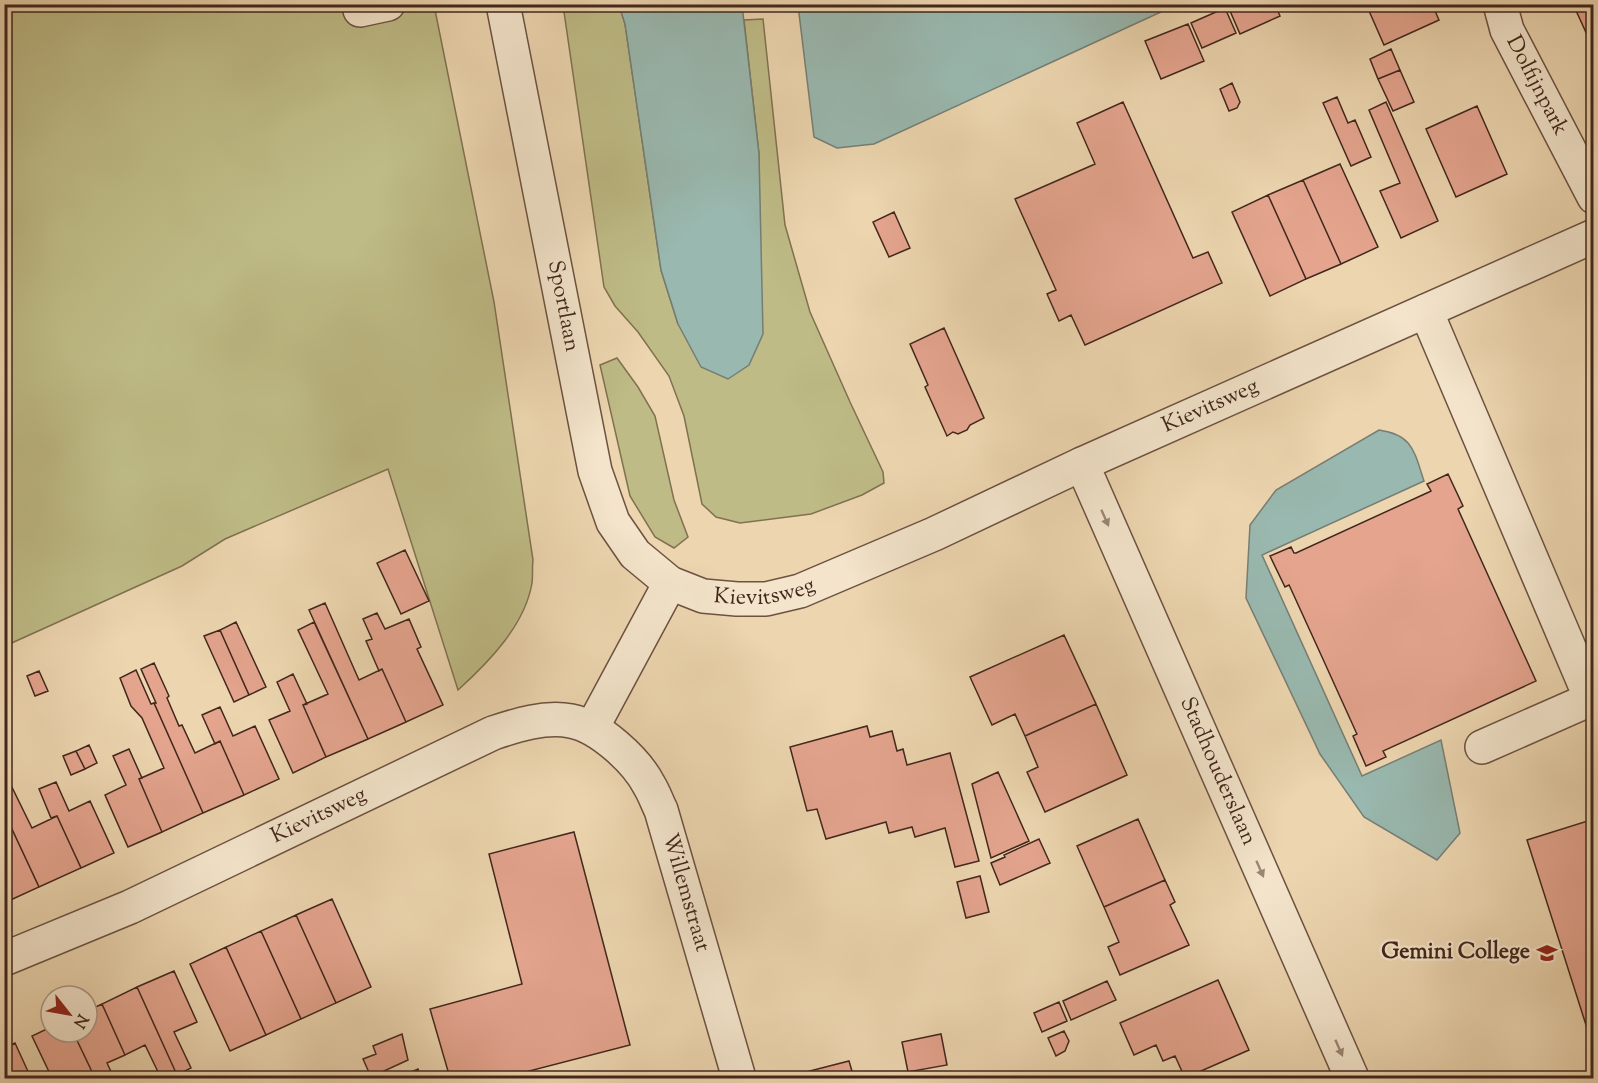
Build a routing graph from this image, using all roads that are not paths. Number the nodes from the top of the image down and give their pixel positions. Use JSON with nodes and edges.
{"nodes":[{"id":1,"x":359,"y":4,"type":"edge"},
{"id":2,"x":388,"y":4,"type":"edge"},
{"id":3,"x":503,"y":4,"type":"edge"},
{"id":4,"x":1500,"y":4,"type":"edge"},
{"id":5,"x":1593,"y":197,"type":"edge"},
{"id":6,"x":1593,"y":236,"type":"edge"},
{"id":7,"x":1426,"y":311,"type":"junction"},
{"id":8,"x":1082,"y":464,"type":"junction"},
{"id":9,"x":670,"y":583,"type":"junction"},
{"id":10,"x":592,"y":728,"type":"junction"},
{"id":11,"x":1482,"y":747,"type":"dead end"},
{"id":12,"x":4,"y":959,"type":"edge"},
{"id":13,"x":739,"y":1078,"type":"edge"},
{"id":14,"x":1352,"y":1078,"type":"edge"}],
"edges":[{"from":1,"to":2,"type":"street"},
{"from":3,"to":9,"type":"street","name":"Sportlaan"},
{"from":4,"to":5,"type":"street","name":"Dolfijnpark"},
{"from":6,"to":7,"type":"street","name":"Kievitsweg"},
{"from":7,"to":8,"type":"street","name":"Kievitsweg"},
{"from":7,"to":11,"type":"street"},
{"from":8,"to":9,"type":"street","name":"Kievitsweg"},
{"from":8,"to":14,"type":"street","name":"Stadhouderslaan","one_way":true},
{"from":9,"to":10,"type":"street"},
{"from":10,"to":12,"type":"street","name":"Kievitsweg"},
{"from":10,"to":13,"type":"street","name":"Willemstraat"}]}
